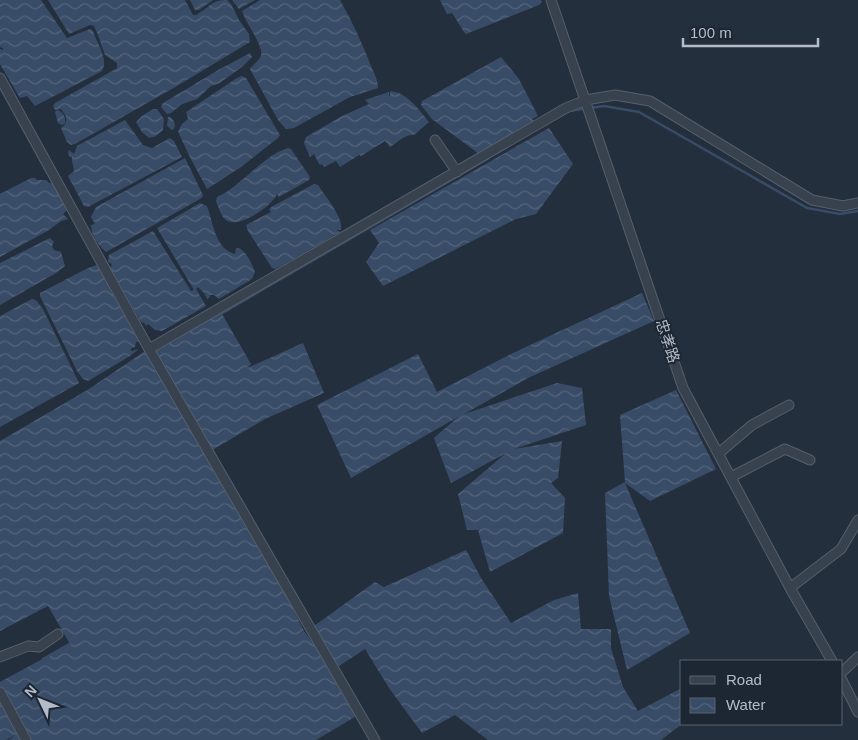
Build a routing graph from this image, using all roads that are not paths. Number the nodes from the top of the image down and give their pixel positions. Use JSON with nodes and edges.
{"nodes":[{"id":1,"x":551,"y":0,"type":"edge"},
{"id":2,"x":0,"y":78,"type":"edge"},
{"id":3,"x":586,"y":100,"type":"junction"},
{"id":4,"x":435,"y":140,"type":"dead end"},
{"id":5,"x":457,"y":172,"type":"junction"},
{"id":6,"x":858,"y":203,"type":"edge"},
{"id":7,"x":149,"y":349,"type":"junction"},
{"id":8,"x":789,"y":405,"type":"dead end"},
{"id":9,"x":719,"y":453,"type":"junction"},
{"id":10,"x":810,"y":460,"type":"dead end"},
{"id":11,"x":732,"y":477,"type":"junction"},
{"id":12,"x":858,"y":520,"type":"edge"},
{"id":13,"x":790,"y":588,"type":"junction"},
{"id":14,"x":58,"y":634,"type":"dead end"},
{"id":15,"x":858,"y":656,"type":"edge"},
{"id":16,"x":0,"y":657,"type":"edge"},
{"id":17,"x":831,"y":660,"type":"edge"},
{"id":18,"x":843,"y":671,"type":"edge"},
{"id":19,"x":843,"y":682,"type":"edge"},
{"id":20,"x":0,"y":692,"type":"edge"},
{"id":21,"x":856,"y":701,"type":"edge"},
{"id":22,"x":858,"y":712,"type":"edge"},
{"id":23,"x":26,"y":740,"type":"edge"},
{"id":24,"x":375,"y":740,"type":"edge"}],
"edges":[{"from":1,"to":3,"type":"street","name":"忠孝路"},
{"from":2,"to":7,"type":"street"},
{"from":3,"to":5,"type":"street"},
{"from":3,"to":6,"type":"street"},
{"from":3,"to":9,"type":"street","name":"忠孝路"},
{"from":4,"to":5,"type":"street"},
{"from":5,"to":7,"type":"street"},
{"from":7,"to":24,"type":"street"},
{"from":8,"to":9,"type":"street"},
{"from":9,"to":11,"type":"street","name":"忠孝路"},
{"from":10,"to":11,"type":"street"},
{"from":11,"to":13,"type":"street","name":"忠孝路"},
{"from":12,"to":13,"type":"street"},
{"from":13,"to":17,"type":"street","name":"忠孝路"},
{"from":14,"to":16,"type":"street"},
{"from":15,"to":18,"type":"street"},
{"from":19,"to":21,"type":"street"},
{"from":20,"to":23,"type":"street"},
{"from":21,"to":22,"type":"street"}]}
